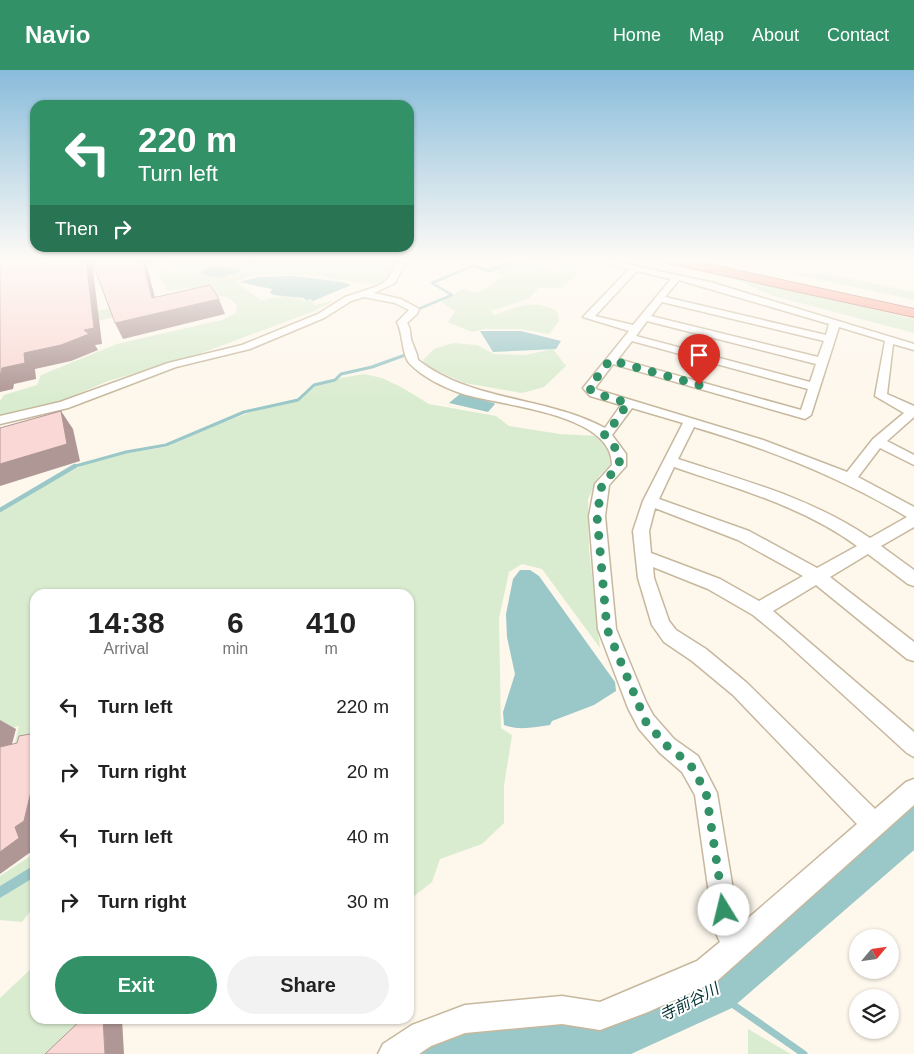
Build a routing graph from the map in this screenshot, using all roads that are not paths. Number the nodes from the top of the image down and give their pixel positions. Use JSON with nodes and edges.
{"nodes":[{"id":1,"x":336,"y":305,"type":"edge"},
{"id":2,"x":406,"y":305,"type":"edge"},
{"id":3,"x":600,"y":305,"type":"edge"},
{"id":4,"x":655,"y":305,"type":"edge"},
{"id":5,"x":689,"y":305,"type":"edge"},
{"id":6,"x":774,"y":305,"type":"edge"},
{"id":7,"x":877,"y":305,"type":"edge"},
{"id":8,"x":901,"y":305,"type":"edge"},
{"id":9,"x":914,"y":308,"type":"edge"},
{"id":10,"x":914,"y":313,"type":"edge"},
{"id":11,"x":645,"y":317,"type":"junction"},
{"id":12,"x":836,"y":324,"type":"junction"},
{"id":13,"x":632,"y":333,"type":"junction"},
{"id":14,"x":830,"y":339,"type":"junction"},
{"id":15,"x":891,"y":340,"type":"junction"},
{"id":16,"x":914,"y":348,"type":"edge"},
{"id":17,"x":610,"y":360,"type":"junction"},
{"id":18,"x":823,"y":362,"type":"junction"},
{"id":19,"x":814,"y":387,"type":"junction"},
{"id":20,"x":594,"y":393,"type":"joint"},
{"id":21,"x":628,"y":403,"type":"junction"},
{"id":22,"x":911,"y":415,"type":"edge"},
{"id":23,"x":0,"y":420,"type":"edge"},
{"id":24,"x":690,"y":423,"type":"junction"},
{"id":25,"x":604,"y":434,"type":"junction"},
{"id":26,"x":878,"y":442,"type":"junction"},
{"id":27,"x":670,"y":461,"type":"junction"},
{"id":28,"x":914,"y":461,"type":"edge"},
{"id":29,"x":850,"y":477,"type":"junction"},
{"id":30,"x":650,"y":501,"type":"junction"},
{"id":31,"x":914,"y":514,"type":"edge"},
{"id":32,"x":914,"y":520,"type":"edge"},
{"id":33,"x":869,"y":546,"type":"junction"},
{"id":34,"x":643,"y":556,"type":"junction"},
{"id":35,"x":816,"y":576,"type":"junction"},
{"id":36,"x":914,"y":579,"type":"edge"},
{"id":37,"x":759,"y":610,"type":"junction"},
{"id":38,"x":914,"y":653,"type":"edge"},
{"id":39,"x":914,"y":746,"type":"edge"},
{"id":40,"x":914,"y":790,"type":"edge"},
{"id":41,"x":873,"y":824,"type":"junction"},
{"id":42,"x":735,"y":944,"type":"junction"},
{"id":43,"x":393,"y":1054,"type":"edge"}],
"edges":[{"from":1,"to":23,"type":"street"},
{"from":2,"to":25,"type":"street"},
{"from":3,"to":13,"type":"street"},
{"from":4,"to":11,"type":"street"},
{"from":5,"to":14,"type":"street"},
{"from":6,"to":12,"type":"street"},
{"from":7,"to":10,"type":"highway"},
{"from":8,"to":9,"type":"highway"},
{"from":11,"to":13,"type":"street"},
{"from":11,"to":18,"type":"street"},
{"from":12,"to":14,"type":"street"},
{"from":12,"to":15,"type":"street"},
{"from":13,"to":17,"type":"street"},
{"from":13,"to":19,"type":"street"},
{"from":14,"to":18,"type":"street"},
{"from":15,"to":16,"type":"street"},
{"from":15,"to":22,"type":"street"},
{"from":17,"to":19,"type":"street"},
{"from":17,"to":20,"type":"street"},
{"from":18,"to":19,"type":"street"},
{"from":20,"to":21,"type":"street"},
{"from":21,"to":24,"type":"street"},
{"from":21,"to":25,"type":"street"},
{"from":22,"to":26,"type":"street"},
{"from":24,"to":27,"type":"street"},
{"from":24,"to":29,"type":"street"},
{"from":25,"to":42,"type":"street"},
{"from":26,"to":28,"type":"street"},
{"from":26,"to":29,"type":"street"},
{"from":27,"to":30,"type":"street"},
{"from":27,"to":33,"type":"street"},
{"from":29,"to":31,"type":"street"},
{"from":30,"to":34,"type":"street"},
{"from":30,"to":35,"type":"street"},
{"from":32,"to":33,"type":"street"},
{"from":33,"to":35,"type":"street"},
{"from":33,"to":36,"type":"street"},
{"from":34,"to":37,"type":"street"},
{"from":34,"to":41,"type":"street"},
{"from":35,"to":37,"type":"street"},
{"from":35,"to":38,"type":"street"},
{"from":37,"to":39,"type":"street"},
{"from":40,"to":41,"type":"street"},
{"from":41,"to":42,"type":"street"},
{"from":42,"to":43,"type":"street"}]}
